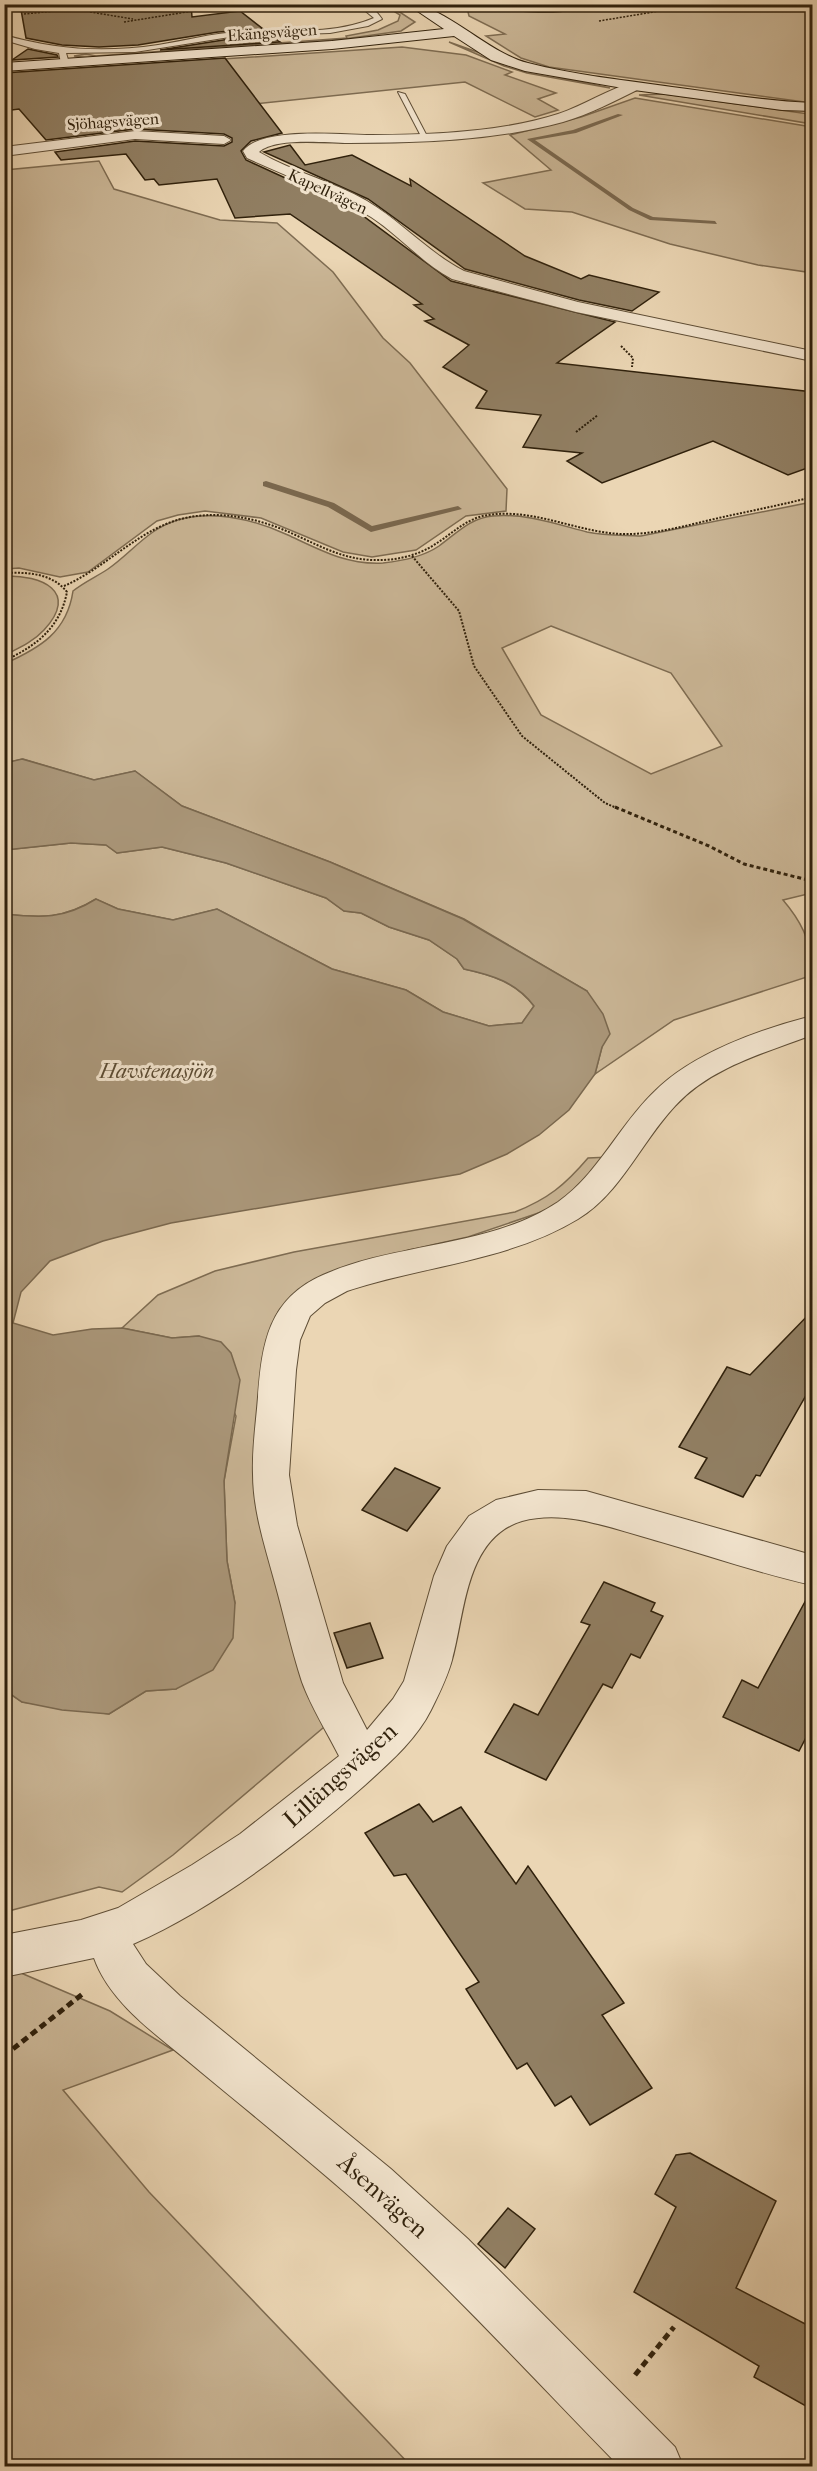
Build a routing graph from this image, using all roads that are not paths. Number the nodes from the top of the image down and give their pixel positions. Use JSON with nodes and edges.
{"nodes":[{"id":1,"x":360,"y":4,"type":"edge"},
{"id":2,"x":413,"y":4,"type":"edge"},
{"id":3,"x":492,"y":4,"type":"edge"},
{"id":4,"x":578,"y":4,"type":"edge"},
{"id":5,"x":455,"y":32,"type":"junction"},
{"id":6,"x":4,"y":37,"type":"edge"},
{"id":7,"x":63,"y":57,"type":"junction"},
{"id":8,"x":4,"y":67,"type":"edge"},
{"id":9,"x":634,"y":86,"type":"junction"},
{"id":10,"x":401,"y":94,"type":"dead end"},
{"id":11,"x":782,"y":106,"type":"junction"},
{"id":12,"x":813,"y":107,"type":"edge"},
{"id":13,"x":813,"y":112,"type":"edge"},
{"id":14,"x":426,"y":138,"type":"junction"},
{"id":15,"x":224,"y":140,"type":"dead end"},
{"id":16,"x":4,"y":152,"type":"edge"},
{"id":17,"x":813,"y":356,"type":"edge"},
{"id":18,"x":813,"y":1025,"type":"edge"},
{"id":19,"x":813,"y":1570,"type":"edge"},
{"id":20,"x":362,"y":1761,"type":"junction"},
{"id":21,"x":113,"y":1950,"type":"junction"},
{"id":22,"x":4,"y":1956,"type":"edge"},
{"id":23,"x":656,"y":2466,"type":"edge"}],
"edges":[{"from":1,"to":7,"type":"lane"},
{"from":2,"to":5,"type":"street"},
{"from":3,"to":4,"type":"street"},
{"from":5,"to":7,"type":"street","name":"Ekängsvägen"},
{"from":5,"to":9,"type":"street"},
{"from":6,"to":7,"type":"lane"},
{"from":7,"to":8,"type":"street","name":"Ekängsvägen"},
{"from":9,"to":11,"type":"street"},
{"from":9,"to":14,"type":"street","name":"Kapellvägen"},
{"from":10,"to":14,"type":"lane"},
{"from":11,"to":12,"type":"street"},
{"from":11,"to":13,"type":"street"},
{"from":14,"to":17,"type":"street","name":"Kapellvägen"},
{"from":15,"to":16,"type":"street","name":"Sjöhagsvägen"},
{"from":18,"to":20,"type":"street"},
{"from":19,"to":20,"type":"street","name":"Lillängsvägen"},
{"from":20,"to":21,"type":"street","name":"Lillängsvägen"},
{"from":21,"to":22,"type":"street","name":"Lillängsvägen"},
{"from":21,"to":23,"type":"street","name":"Åsenvägen"}]}
